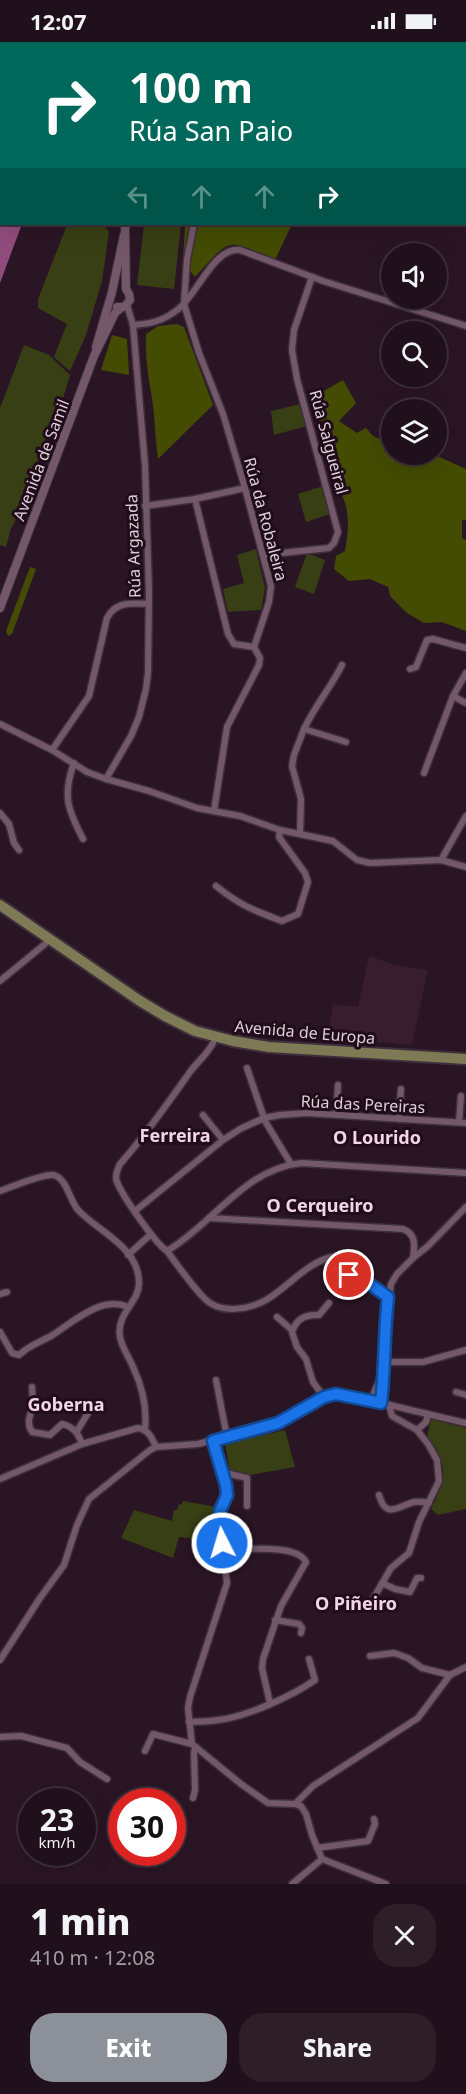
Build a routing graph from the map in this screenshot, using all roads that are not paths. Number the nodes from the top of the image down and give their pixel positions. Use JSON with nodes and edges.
{"nodes":[{"id":1,"x":125,"y":225,"type":"edge"},
{"id":2,"x":194,"y":225,"type":"edge"},
{"id":3,"x":124,"y":235,"type":"junction"},
{"id":4,"x":312,"y":277,"type":"junction"},
{"id":5,"x":126,"y":289,"type":"junction"},
{"id":6,"x":111,"y":295,"type":"junction"},
{"id":7,"x":184,"y":304,"type":"junction"},
{"id":8,"x":124,"y":306,"type":"junction"},
{"id":9,"x":133,"y":326,"type":"junction"},
{"id":10,"x":466,"y":326,"type":"edge"},
{"id":11,"x":94,"y":356,"type":"junction"},
{"id":12,"x":245,"y":488,"type":"junction"},
{"id":13,"x":195,"y":499,"type":"junction"},
{"id":14,"x":145,"y":506,"type":"junction"},
{"id":15,"x":263,"y":555,"type":"junction"},
{"id":16,"x":148,"y":604,"type":"junction"},
{"id":17,"x":0,"y":608,"type":"edge"},
{"id":18,"x":254,"y":646,"type":"junction"},
{"id":19,"x":466,"y":648,"type":"edge"},
{"id":20,"x":342,"y":665,"type":"dead end"},
{"id":21,"x":410,"y":669,"type":"dead end"},
{"id":22,"x":466,"y":673,"type":"edge"},
{"id":23,"x":453,"y":696,"type":"junction"},
{"id":24,"x":466,"y":703,"type":"edge"},
{"id":25,"x":0,"y":724,"type":"edge"},
{"id":26,"x":304,"y":729,"type":"junction"},
{"id":27,"x":346,"y":742,"type":"dead end"},
{"id":28,"x":52,"y":750,"type":"junction"},
{"id":29,"x":74,"y":763,"type":"junction"},
{"id":30,"x":424,"y":773,"type":"dead end"},
{"id":31,"x":106,"y":779,"type":"junction"},
{"id":32,"x":214,"y":811,"type":"junction"},
{"id":33,"x":0,"y":813,"type":"edge"},
{"id":34,"x":466,"y":816,"type":"edge"},
{"id":35,"x":280,"y":830,"type":"junction"},
{"id":36,"x":300,"y":834,"type":"junction"},
{"id":37,"x":83,"y":839,"type":"dead end"},
{"id":38,"x":19,"y":850,"type":"dead end"},
{"id":39,"x":441,"y":860,"type":"junction"},
{"id":40,"x":466,"y":867,"type":"edge"},
{"id":41,"x":216,"y":886,"type":"dead end"},
{"id":42,"x":0,"y":905,"type":"edge"},
{"id":43,"x":0,"y":913,"type":"edge"},
{"id":44,"x":45,"y":944,"type":"junction"},
{"id":45,"x":0,"y":981,"type":"edge"},
{"id":46,"x":213,"y":1044,"type":"junction"},
{"id":47,"x":466,"y":1059,"type":"edge"},
{"id":48,"x":466,"y":1065,"type":"edge"},
{"id":49,"x":248,"y":1068,"type":"dead end"},
{"id":50,"x":338,"y":1085,"type":"dead end"},
{"id":51,"x":401,"y":1089,"type":"dead end"},
{"id":52,"x":461,"y":1096,"type":"dead end"},
{"id":53,"x":203,"y":1115,"type":"dead end"},
{"id":54,"x":336,"y":1115,"type":"junction"},
{"id":55,"x":264,"y":1118,"type":"junction"},
{"id":56,"x":399,"y":1119,"type":"junction"},
{"id":57,"x":463,"y":1123,"type":"edge"},
{"id":58,"x":224,"y":1140,"type":"junction"},
{"id":59,"x":291,"y":1164,"type":"junction"},
{"id":60,"x":466,"y":1173,"type":"edge"},
{"id":61,"x":0,"y":1191,"type":"edge"},
{"id":62,"x":466,"y":1207,"type":"edge"},
{"id":63,"x":135,"y":1211,"type":"junction"},
{"id":64,"x":209,"y":1218,"type":"junction"},
{"id":65,"x":150,"y":1234,"type":"junction"},
{"id":66,"x":414,"y":1240,"type":"junction"},
{"id":67,"x":428,"y":1246,"type":"junction"},
{"id":68,"x":167,"y":1251,"type":"junction"},
{"id":69,"x":128,"y":1255,"type":"junction"},
{"id":70,"x":413,"y":1258,"type":"junction"},
{"id":71,"x":388,"y":1297,"type":"junction"},
{"id":72,"x":329,"y":1303,"type":"dead end"},
{"id":73,"x":128,"y":1307,"type":"junction"},
{"id":74,"x":277,"y":1317,"type":"dead end"},
{"id":75,"x":292,"y":1330,"type":"junction"},
{"id":76,"x":0,"y":1332,"type":"edge"},
{"id":77,"x":466,"y":1350,"type":"edge"},
{"id":78,"x":383,"y":1362,"type":"junction"},
{"id":79,"x":383,"y":1372,"type":"junction"},
{"id":80,"x":216,"y":1380,"type":"dead end"},
{"id":81,"x":32,"y":1387,"type":"dead end"},
{"id":82,"x":456,"y":1392,"type":"dead end"},
{"id":83,"x":466,"y":1395,"type":"edge"},
{"id":84,"x":324,"y":1397,"type":"junction"},
{"id":85,"x":371,"y":1400,"type":"junction"},
{"id":86,"x":381,"y":1403,"type":"junction"},
{"id":87,"x":389,"y":1404,"type":"junction"},
{"id":88,"x":93,"y":1405,"type":"dead end"},
{"id":89,"x":428,"y":1414,"type":"junction"},
{"id":90,"x":466,"y":1423,"type":"edge"},
{"id":91,"x":145,"y":1429,"type":"junction"},
{"id":92,"x":417,"y":1430,"type":"junction"},
{"id":93,"x":77,"y":1431,"type":"junction"},
{"id":94,"x":227,"y":1437,"type":"junction"},
{"id":95,"x":213,"y":1441,"type":"junction"},
{"id":96,"x":82,"y":1444,"type":"junction"},
{"id":97,"x":156,"y":1447,"type":"junction"},
{"id":98,"x":223,"y":1475,"type":"junction"},
{"id":99,"x":0,"y":1479,"type":"edge"},
{"id":100,"x":379,"y":1495,"type":"dead end"},
{"id":101,"x":429,"y":1503,"type":"junction"},
{"id":102,"x":247,"y":1506,"type":"dead end"},
{"id":103,"x":224,"y":1550,"type":"junction"},
{"id":104,"x":421,"y":1578,"type":"dead end"},
{"id":105,"x":382,"y":1583,"type":"junction"},
{"id":106,"x":373,"y":1599,"type":"dead end"},
{"id":107,"x":275,"y":1620,"type":"junction"},
{"id":108,"x":301,"y":1633,"type":"dead end"},
{"id":109,"x":370,"y":1656,"type":"dead end"},
{"id":110,"x":309,"y":1659,"type":"dead end"},
{"id":111,"x":0,"y":1660,"type":"edge"},
{"id":112,"x":466,"y":1667,"type":"edge"},
{"id":113,"x":450,"y":1675,"type":"junction"},
{"id":114,"x":270,"y":1703,"type":"junction"},
{"id":115,"x":189,"y":1722,"type":"junction"},
{"id":116,"x":0,"y":1737,"type":"edge"},
{"id":117,"x":194,"y":1746,"type":"junction"},
{"id":118,"x":145,"y":1751,"type":"dead end"},
{"id":119,"x":108,"y":1779,"type":"dead end"},
{"id":120,"x":193,"y":1798,"type":"dead end"},
{"id":121,"x":295,"y":1804,"type":"junction"},
{"id":122,"x":374,"y":1819,"type":"dead end"},
{"id":123,"x":317,"y":1848,"type":"junction"},
{"id":124,"x":322,"y":1860,"type":"junction"},
{"id":125,"x":292,"y":1884,"type":"edge"},
{"id":126,"x":387,"y":1884,"type":"edge"}],
"edges":[{"from":1,"to":3,"type":"street","name":"Avenida de Samil"},
{"from":2,"to":7,"type":"street"},
{"from":3,"to":5,"type":"street","name":"Avenida de Samil"},
{"from":3,"to":6,"type":"street","name":"Avenida de Samil"},
{"from":4,"to":7,"type":"street"},
{"from":4,"to":10,"type":"street"},
{"from":4,"to":15,"type":"street","name":"Rúa Salgueiral"},
{"from":5,"to":6,"type":"street"},
{"from":5,"to":8,"type":"street"},
{"from":6,"to":8,"type":"street"},
{"from":6,"to":11,"type":"street","name":"Avenida de Samil"},
{"from":7,"to":9,"type":"street"},
{"from":7,"to":12,"type":"street","name":"Rúa da Robaleira"},
{"from":8,"to":9,"type":"street","name":"Rúa Argazada"},
{"from":8,"to":11,"type":"street","name":"Avenida de Samil"},
{"from":9,"to":14,"type":"street","name":"Rúa Argazada"},
{"from":11,"to":17,"type":"street","name":"Avenida de Samil"},
{"from":12,"to":13,"type":"street"},
{"from":12,"to":15,"type":"street","name":"Rúa da Robaleira"},
{"from":13,"to":14,"type":"street"},
{"from":13,"to":18,"type":"street"},
{"from":14,"to":16,"type":"street","name":"Rúa Argazada"},
{"from":15,"to":18,"type":"street","name":"Rúa da Robaleira"},
{"from":16,"to":28,"type":"street"},
{"from":16,"to":31,"type":"street","name":"Rúa Argazada"},
{"from":18,"to":32,"type":"street"},
{"from":19,"to":21,"type":"street"},
{"from":20,"to":26,"type":"street"},
{"from":22,"to":23,"type":"street"},
{"from":23,"to":24,"type":"street"},
{"from":23,"to":30,"type":"street"},
{"from":25,"to":28,"type":"street"},
{"from":26,"to":27,"type":"street"},
{"from":26,"to":36,"type":"street"},
{"from":28,"to":29,"type":"street"},
{"from":29,"to":31,"type":"street"},
{"from":29,"to":37,"type":"street"},
{"from":31,"to":32,"type":"street"},
{"from":32,"to":35,"type":"street"},
{"from":33,"to":38,"type":"street"},
{"from":34,"to":39,"type":"street"},
{"from":35,"to":36,"type":"street"},
{"from":35,"to":41,"type":"street"},
{"from":36,"to":39,"type":"street"},
{"from":39,"to":40,"type":"street"},
{"from":42,"to":47,"type":"main road","name":"Avenida de Europa"},
{"from":43,"to":44,"type":"main road","name":"Avenida de Europa"},
{"from":44,"to":45,"type":"street"},
{"from":44,"to":46,"type":"main road","name":"Avenida de Europa"},
{"from":46,"to":48,"type":"main road","name":"Avenida de Europa"},
{"from":46,"to":63,"type":"street"},
{"from":49,"to":55,"type":"street"},
{"from":50,"to":54,"type":"street"},
{"from":51,"to":56,"type":"street"},
{"from":52,"to":57,"type":"street"},
{"from":53,"to":58,"type":"street"},
{"from":54,"to":55,"type":"street","name":"Rúa das Pereiras"},
{"from":54,"to":56,"type":"street","name":"Rúa das Pereiras"},
{"from":55,"to":58,"type":"street","name":"Rúa das Pereiras"},
{"from":55,"to":59,"type":"street"},
{"from":56,"to":57,"type":"street","name":"Rúa das Pereiras"},
{"from":58,"to":63,"type":"street","name":"Rúa das Pereiras"},
{"from":59,"to":60,"type":"street"},
{"from":59,"to":64,"type":"street"},
{"from":61,"to":69,"type":"street"},
{"from":62,"to":67,"type":"street"},
{"from":63,"to":65,"type":"street"},
{"from":64,"to":66,"type":"street"},
{"from":64,"to":68,"type":"street"},
{"from":65,"to":68,"type":"street"},
{"from":65,"to":69,"type":"street"},
{"from":66,"to":67,"type":"street"},
{"from":66,"to":70,"type":"street"},
{"from":67,"to":70,"type":"street"},
{"from":68,"to":71,"type":"street"},
{"from":69,"to":73,"type":"street"},
{"from":70,"to":71,"type":"street"},
{"from":71,"to":78,"type":"street"},
{"from":72,"to":75,"type":"street"},
{"from":73,"to":76,"type":"street"},
{"from":73,"to":91,"type":"street"},
{"from":74,"to":75,"type":"street"},
{"from":75,"to":84,"type":"street"},
{"from":77,"to":78,"type":"street"},
{"from":78,"to":79,"type":"street"},
{"from":79,"to":85,"type":"street"},
{"from":79,"to":86,"type":"street"},
{"from":80,"to":94,"type":"street"},
{"from":81,"to":93,"type":"street"},
{"from":82,"to":83,"type":"street"},
{"from":84,"to":85,"type":"street"},
{"from":84,"to":94,"type":"street"},
{"from":85,"to":86,"type":"street"},
{"from":86,"to":87,"type":"street"},
{"from":87,"to":89,"type":"street"},
{"from":87,"to":92,"type":"street"},
{"from":88,"to":93,"type":"street"},
{"from":89,"to":90,"type":"street"},
{"from":89,"to":92,"type":"street"},
{"from":91,"to":96,"type":"street"},
{"from":91,"to":97,"type":"street"},
{"from":92,"to":101,"type":"street"},
{"from":93,"to":96,"type":"street"},
{"from":94,"to":95,"type":"street"},
{"from":95,"to":97,"type":"street"},
{"from":95,"to":98,"type":"street"},
{"from":96,"to":99,"type":"street"},
{"from":97,"to":111,"type":"street"},
{"from":98,"to":102,"type":"street"},
{"from":98,"to":103,"type":"street"},
{"from":100,"to":101,"type":"street"},
{"from":101,"to":105,"type":"street"},
{"from":103,"to":107,"type":"street"},
{"from":103,"to":115,"type":"street"},
{"from":104,"to":105,"type":"street"},
{"from":105,"to":106,"type":"street"},
{"from":107,"to":108,"type":"street"},
{"from":107,"to":114,"type":"street"},
{"from":109,"to":113,"type":"street"},
{"from":110,"to":114,"type":"street"},
{"from":112,"to":113,"type":"street"},
{"from":113,"to":121,"type":"street"},
{"from":114,"to":115,"type":"street"},
{"from":115,"to":117,"type":"street"},
{"from":116,"to":119,"type":"street"},
{"from":117,"to":118,"type":"street"},
{"from":117,"to":120,"type":"street"},
{"from":117,"to":121,"type":"street"},
{"from":121,"to":123,"type":"street"},
{"from":122,"to":123,"type":"street"},
{"from":123,"to":124,"type":"street"},
{"from":124,"to":125,"type":"street"},
{"from":124,"to":126,"type":"street"}]}
